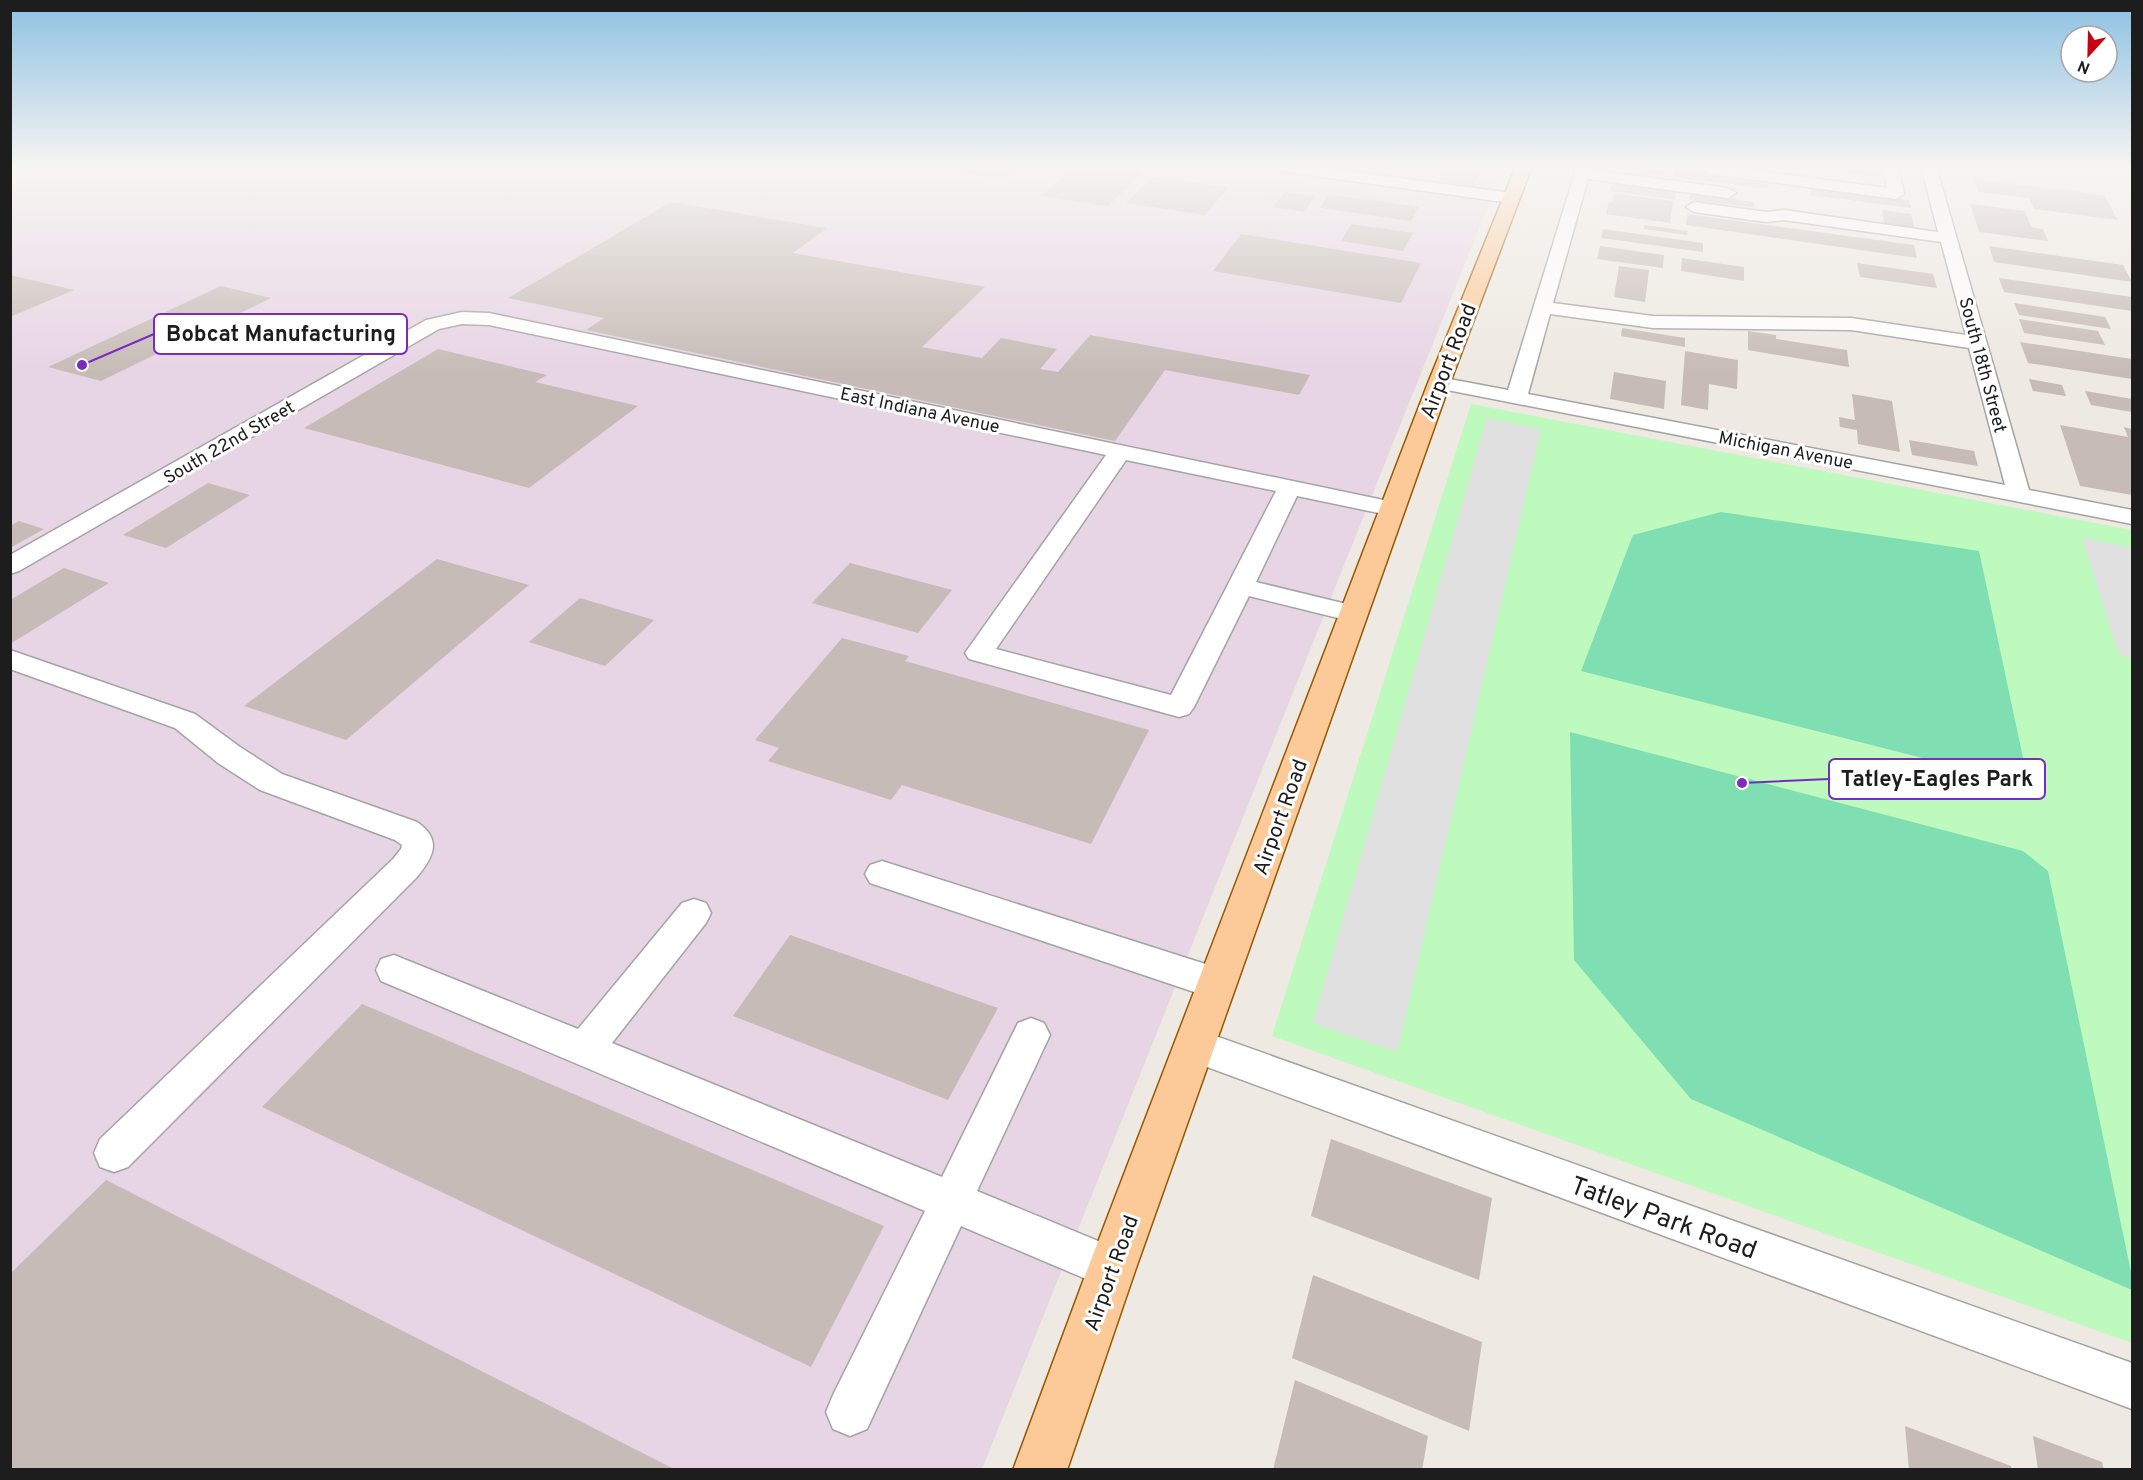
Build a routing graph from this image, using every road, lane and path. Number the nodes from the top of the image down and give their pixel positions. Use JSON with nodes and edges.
{"nodes":[{"id":1,"x":1497,"y":235,"type":"edge"},
{"id":2,"x":1564,"y":235,"type":"edge"},
{"id":3,"x":1926,"y":235,"type":"edge"},
{"id":4,"x":1947,"y":235,"type":"edge"},
{"id":5,"x":1948,"y":238,"type":"junction"},
{"id":6,"x":1544,"y":307,"type":"junction"},
{"id":7,"x":447,"y":320,"type":"joint"},
{"id":8,"x":1977,"y":343,"type":"junction"},
{"id":9,"x":1439,"y":384,"type":"junction"},
{"id":10,"x":1516,"y":398,"type":"junction"},
{"id":11,"x":1120,"y":452,"type":"junction"},
{"id":12,"x":1289,"y":488,"type":"junction"},
{"id":13,"x":2019,"y":495,"type":"junction"},
{"id":14,"x":1393,"y":509,"type":"junction"},
{"id":15,"x":2133,"y":517,"type":"edge"},
{"id":16,"x":10,"y":566,"type":"edge"},
{"id":17,"x":1241,"y":586,"type":"junction"},
{"id":18,"x":1354,"y":614,"type":"junction"},
{"id":19,"x":10,"y":659,"type":"edge"},
{"id":20,"x":882,"y":874,"type":"dead end"},
{"id":21,"x":694,"y":913,"type":"dead end"},
{"id":22,"x":394,"y":970,"type":"dead end"},
{"id":23,"x":1218,"y":984,"type":"junction"},
{"id":24,"x":1031,"y":1035,"type":"dead end"},
{"id":25,"x":1196,"y":1046,"type":"junction"},
{"id":26,"x":585,"y":1048,"type":"junction"},
{"id":27,"x":114,"y":1153,"type":"dead end"},
{"id":28,"x":952,"y":1202,"type":"junction"},
{"id":29,"x":1112,"y":1268,"type":"junction"},
{"id":30,"x":2133,"y":1386,"type":"edge"},
{"id":31,"x":850,"y":1412,"type":"dead end"},
{"id":32,"x":1040,"y":1470,"type":"edge"}],
"edges":[{"from":1,"to":9,"type":"main road","name":"Airport Road"},
{"from":2,"to":6,"type":"street"},
{"from":3,"to":5,"type":"street"},
{"from":4,"to":5,"type":"street","name":"South 18th Street"},
{"from":5,"to":8,"type":"street","name":"South 18th Street"},
{"from":6,"to":8,"type":"street"},
{"from":6,"to":10,"type":"street"},
{"from":7,"to":11,"type":"street","name":"East Indiana Avenue"},
{"from":7,"to":16,"type":"street","name":"South 22nd Street"},
{"from":8,"to":13,"type":"street","name":"South 18th Street"},
{"from":9,"to":10,"type":"street","name":"Michigan Avenue"},
{"from":9,"to":14,"type":"main road","name":"Airport Road"},
{"from":10,"to":13,"type":"street","name":"Michigan Avenue"},
{"from":11,"to":12,"type":"street","name":"East Indiana Avenue"},
{"from":11,"to":17,"type":"street"},
{"from":12,"to":14,"type":"street","name":"East Indiana Avenue"},
{"from":12,"to":17,"type":"street"},
{"from":13,"to":15,"type":"street","name":"Michigan Avenue"},
{"from":14,"to":18,"type":"main road","name":"Airport Road"},
{"from":17,"to":18,"type":"street"},
{"from":18,"to":23,"type":"main road","name":"Airport Road"},
{"from":19,"to":27,"type":"street"},
{"from":20,"to":23,"type":"street"},
{"from":21,"to":26,"type":"street"},
{"from":22,"to":26,"type":"street"},
{"from":23,"to":25,"type":"main road","name":"Airport Road"},
{"from":24,"to":28,"type":"street"},
{"from":25,"to":29,"type":"main road","name":"Airport Road"},
{"from":25,"to":30,"type":"street","name":"Tatley Park Road"},
{"from":26,"to":28,"type":"street"},
{"from":28,"to":29,"type":"street"},
{"from":28,"to":31,"type":"street"},
{"from":29,"to":32,"type":"main road","name":"Airport Road"}]}
